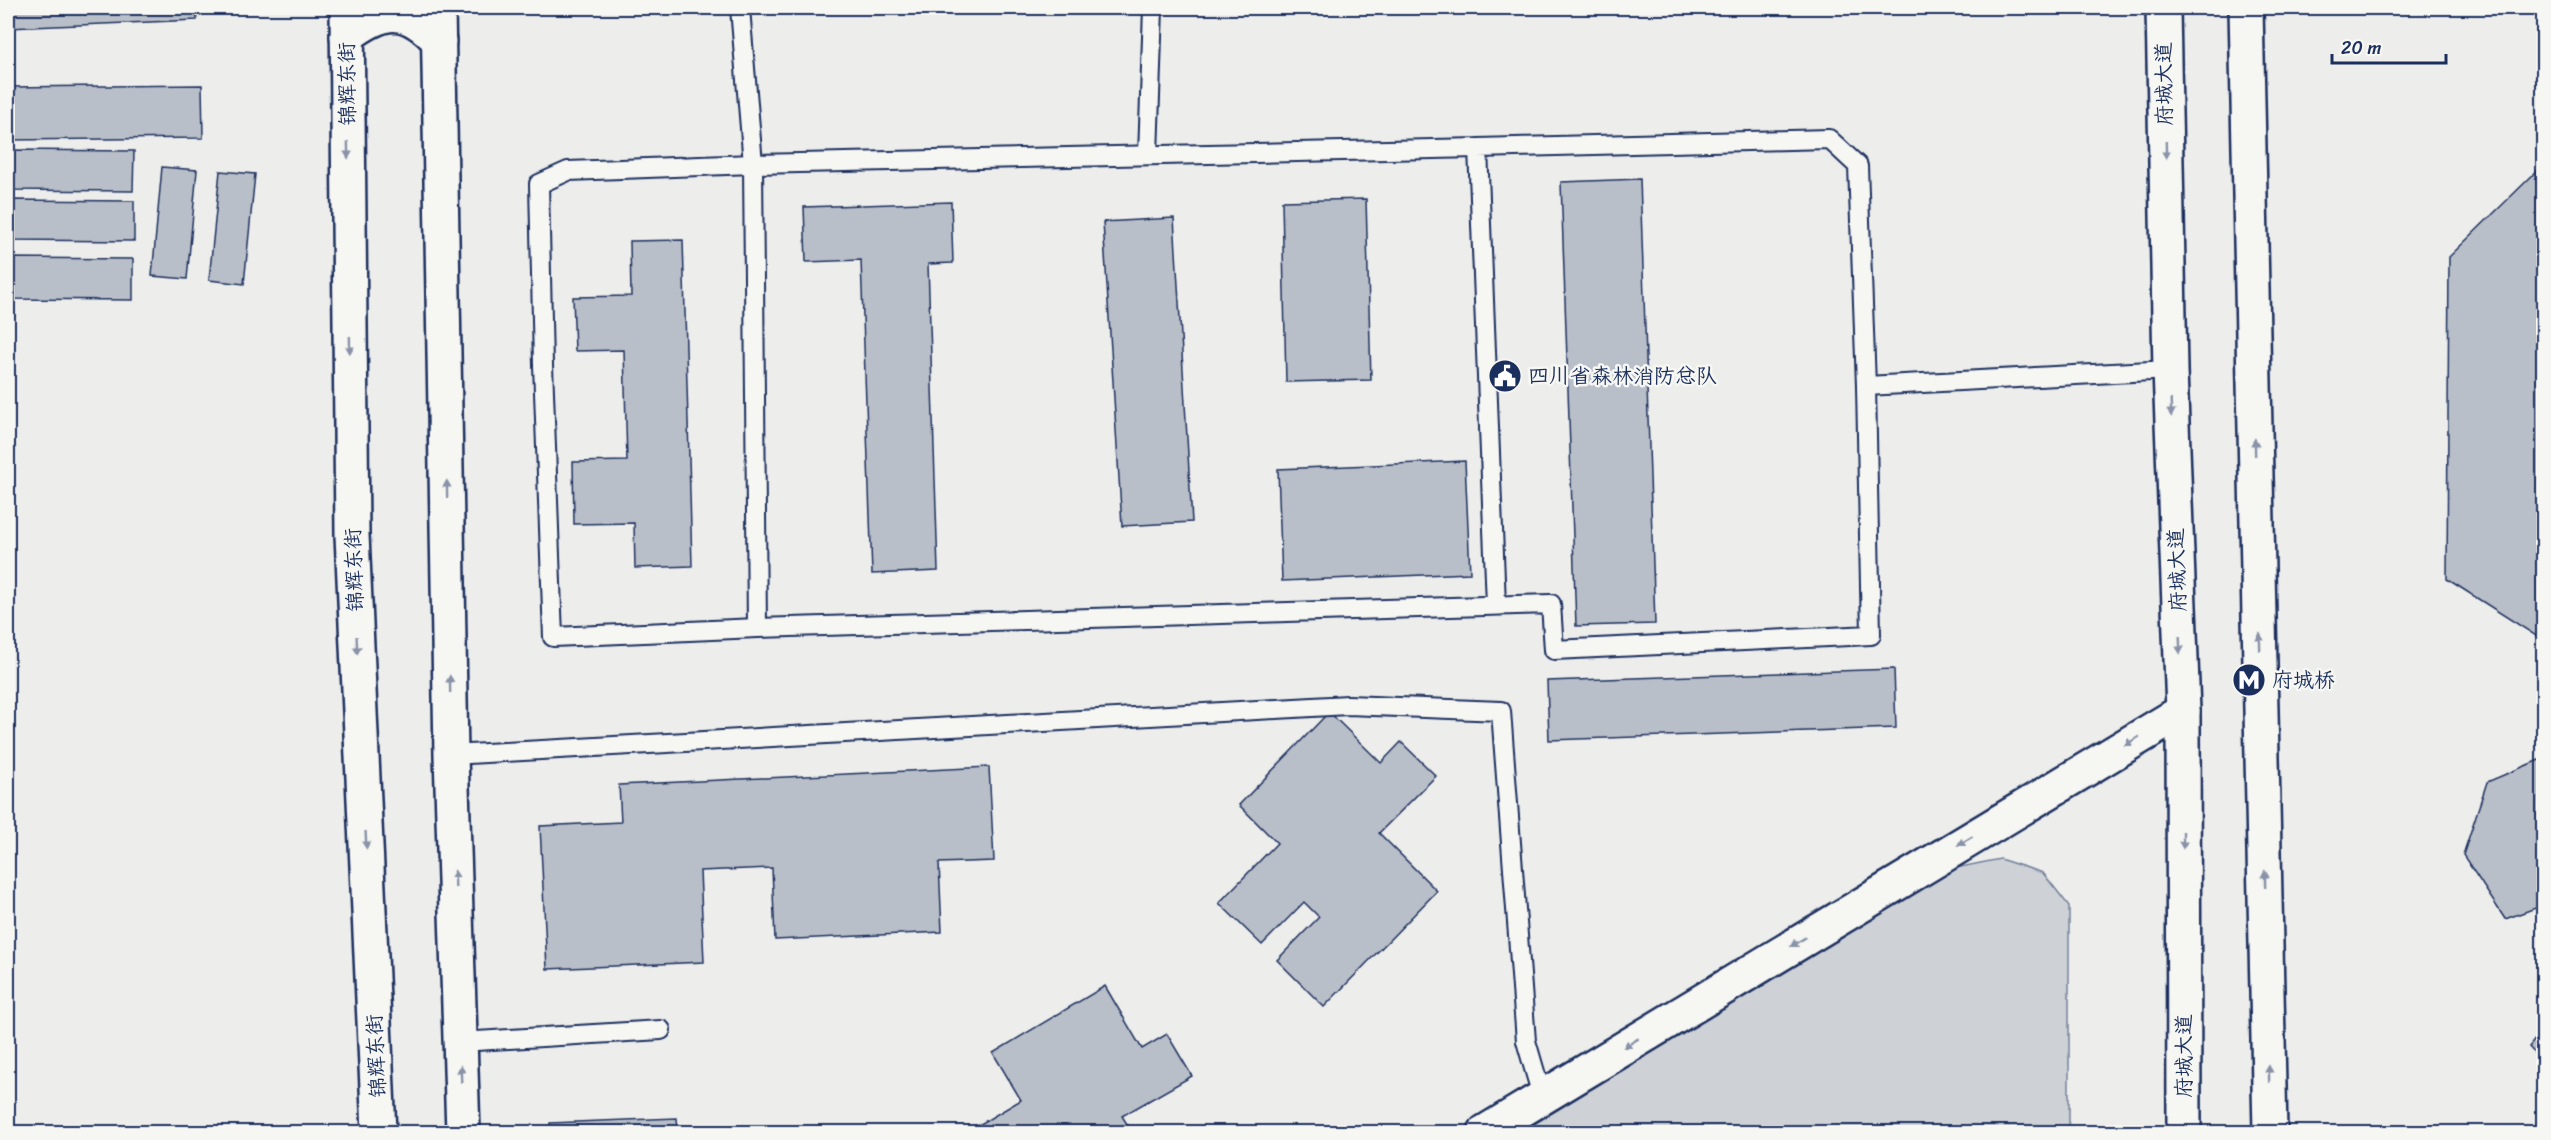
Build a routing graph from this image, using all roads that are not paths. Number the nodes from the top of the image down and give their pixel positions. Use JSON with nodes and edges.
{"nodes":[{"id":1,"x":438,"y":8,"type":"edge"},
{"id":2,"x":740,"y":8,"type":"edge"},
{"id":3,"x":1153,"y":8,"type":"edge"},
{"id":4,"x":2163,"y":8,"type":"edge"},
{"id":5,"x":2246,"y":8,"type":"edge"},
{"id":6,"x":347,"y":22,"type":"edge"},
{"id":7,"x":439,"y":41,"type":"junction"},
{"id":8,"x":1479,"y":148,"type":"junction"},
{"id":9,"x":1148,"y":155,"type":"junction"},
{"id":10,"x":753,"y":164,"type":"junction"},
{"id":11,"x":2170,"y":370,"type":"junction"},
{"id":12,"x":1866,"y":386,"type":"junction"},
{"id":13,"x":1496,"y":604,"type":"junction"},
{"id":14,"x":758,"y":628,"type":"junction"},
{"id":15,"x":2183,"y":711,"type":"junction"},
{"id":16,"x":451,"y":755,"type":"junction"},
{"id":17,"x":661,"y":1030,"type":"dead end"},
{"id":18,"x":460,"y":1042,"type":"junction"},
{"id":19,"x":1542,"y":1096,"type":"junction"},
{"id":20,"x":379,"y":1132,"type":"edge"},
{"id":21,"x":463,"y":1132,"type":"edge"},
{"id":22,"x":1485,"y":1132,"type":"edge"},
{"id":23,"x":2184,"y":1132,"type":"edge"},
{"id":24,"x":2270,"y":1132,"type":"edge"}],
"edges":[{"from":1,"to":7,"type":"street"},
{"from":2,"to":10,"type":"lane"},
{"from":3,"to":9,"type":"lane"},
{"from":4,"to":11,"type":"street","name":"府城大道","one_way":true},
{"from":24,"to":5,"type":"street","one_way":true},
{"from":6,"to":7,"type":"street"},
{"from":6,"to":20,"type":"street","name":"锦辉东街","one_way":true},
{"from":16,"to":7,"type":"street","one_way":true},
{"from":8,"to":9,"type":"lane"},
{"from":8,"to":12,"type":"lane"},
{"from":8,"to":13,"type":"lane"},
{"from":9,"to":10,"type":"lane"},
{"from":10,"to":14,"type":"lane"},
{"from":10,"to":14,"type":"lane"},
{"from":11,"to":12,"type":"lane"},
{"from":11,"to":15,"type":"street","name":"府城大道","one_way":true},
{"from":12,"to":13,"type":"lane"},
{"from":13,"to":14,"type":"lane"},
{"from":15,"to":19,"type":"street","one_way":true},
{"from":15,"to":23,"type":"street","name":"府城大道","one_way":true},
{"from":18,"to":16,"type":"street","one_way":true},
{"from":16,"to":19,"type":"lane"},
{"from":17,"to":18,"type":"lane"},
{"from":21,"to":18,"type":"street","one_way":true},
{"from":19,"to":22,"type":"street"}]}
